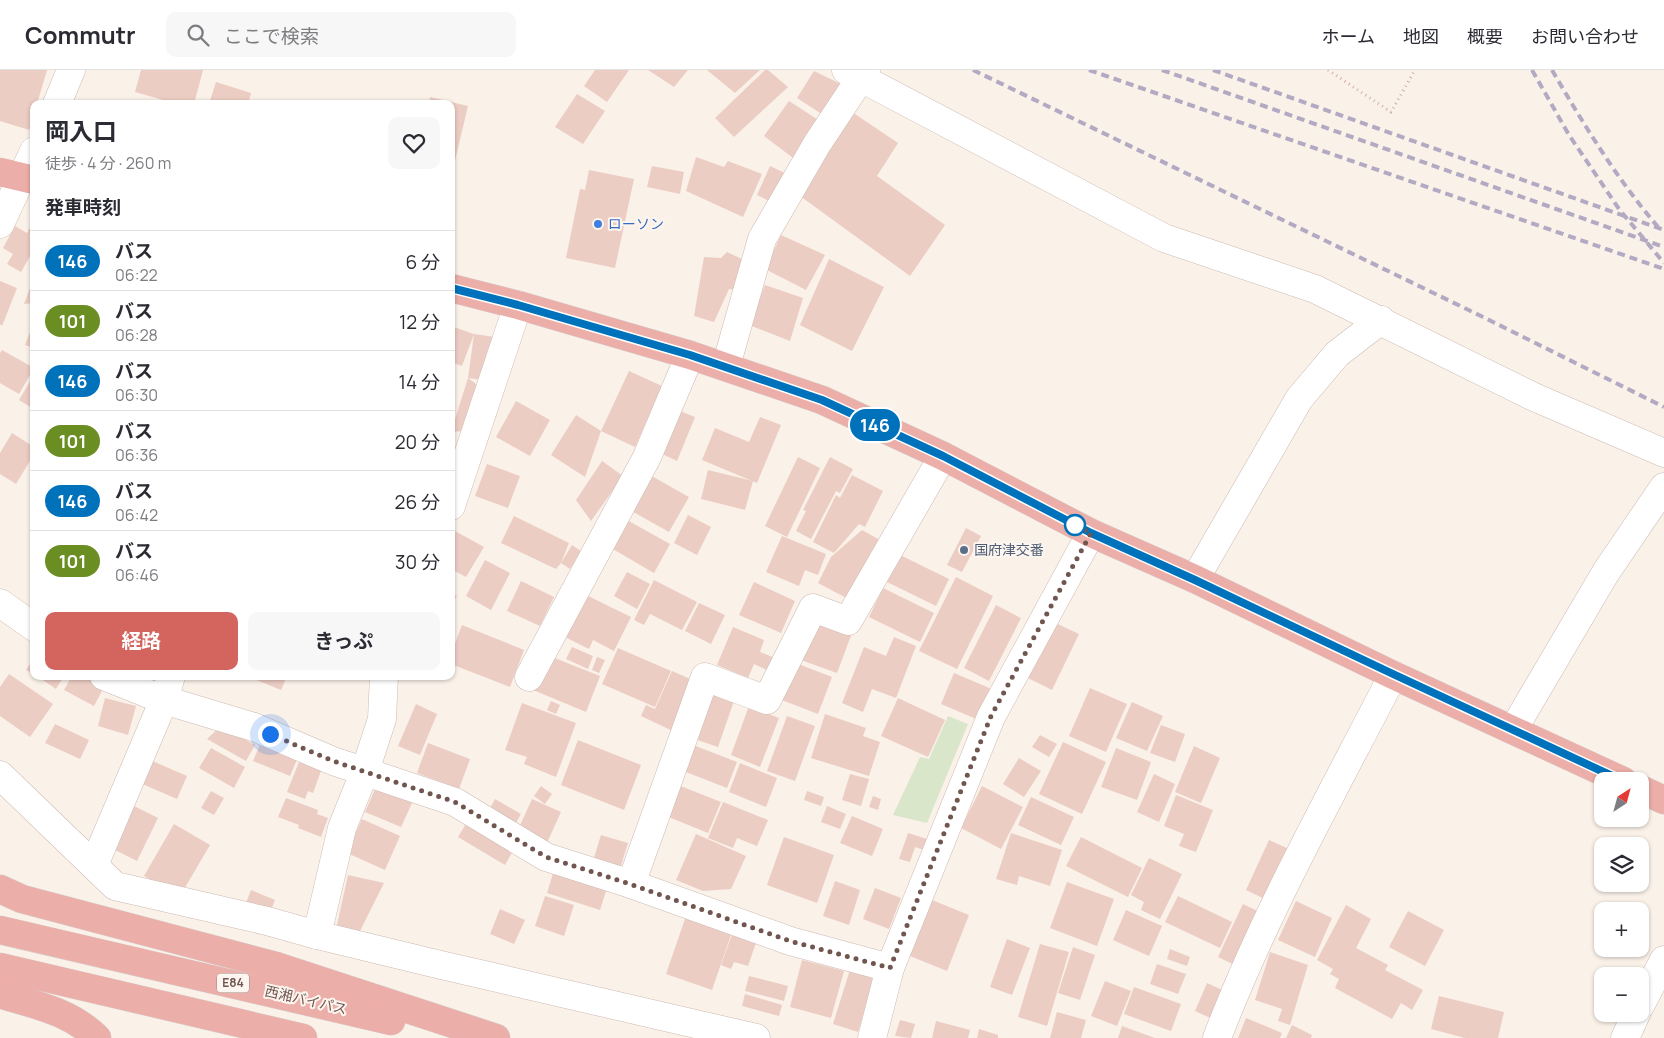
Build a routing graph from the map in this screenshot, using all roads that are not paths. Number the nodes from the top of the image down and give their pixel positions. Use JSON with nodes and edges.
{"nodes":[{"id":1,"x":70,"y":70,"type":"edge"},
{"id":2,"x":858,"y":73,"type":"edge"},
{"id":3,"x":59,"y":100,"type":"edge"},
{"id":4,"x":30,"y":158,"type":"edge"},
{"id":5,"x":18,"y":177,"type":"edge"},
{"id":6,"x":0,"y":224,"type":"edge"},
{"id":7,"x":455,"y":289,"type":"edge"},
{"id":8,"x":518,"y":305,"type":"junction"},
{"id":9,"x":1381,"y":320,"type":"junction"},
{"id":10,"x":690,"y":355,"type":"junction"},
{"id":11,"x":726,"y":366,"type":"junction"},
{"id":12,"x":1664,"y":453,"type":"edge"},
{"id":13,"x":943,"y":456,"type":"junction"},
{"id":14,"x":1664,"y":487,"type":"edge"},
{"id":15,"x":455,"y":494,"type":"edge"},
{"id":16,"x":1091,"y":533,"type":"junction"},
{"id":17,"x":1195,"y":580,"type":"junction"},
{"id":18,"x":0,"y":603,"type":"edge"},
{"id":19,"x":30,"y":624,"type":"edge"},
{"id":20,"x":1393,"y":674,"type":"junction"},
{"id":21,"x":528,"y":677,"type":"dead end"},
{"id":22,"x":125,"y":680,"type":"edge"},
{"id":23,"x":384,"y":680,"type":"edge"},
{"id":24,"x":168,"y":688,"type":"edge"},
{"id":25,"x":1513,"y":730,"type":"junction"},
{"id":26,"x":365,"y":771,"type":"junction"},
{"id":27,"x":1604,"y":772,"type":"edge"},
{"id":28,"x":0,"y":775,"type":"edge"},
{"id":29,"x":1649,"y":793,"type":"edge"},
{"id":30,"x":1664,"y":800,"type":"edge"},
{"id":31,"x":94,"y":866,"type":"junction"},
{"id":32,"x":630,"y":884,"type":"junction"},
{"id":33,"x":0,"y":889,"type":"edge"},
{"id":34,"x":0,"y":930,"type":"edge"},
{"id":35,"x":317,"y":935,"type":"junction"},
{"id":36,"x":1664,"y":960,"type":"edge"},
{"id":37,"x":0,"y":967,"type":"edge"},
{"id":38,"x":890,"y":968,"type":"junction"},
{"id":39,"x":1649,"y":989,"type":"edge"},
{"id":40,"x":0,"y":994,"type":"edge"},
{"id":41,"x":1632,"y":1022,"type":"edge"},
{"id":42,"x":97,"y":1038,"type":"edge"},
{"id":43,"x":303,"y":1038,"type":"edge"},
{"id":44,"x":465,"y":1038,"type":"edge"},
{"id":45,"x":496,"y":1038,"type":"edge"},
{"id":46,"x":756,"y":1038,"type":"edge"},
{"id":47,"x":872,"y":1038,"type":"edge"},
{"id":48,"x":1217,"y":1038,"type":"edge"},
{"id":49,"x":1625,"y":1038,"type":"edge"}],
"edges":[{"from":1,"to":3,"type":"street"},
{"from":2,"to":9,"type":"street"},
{"from":2,"to":11,"type":"street"},
{"from":4,"to":5,"type":"street"},
{"from":5,"to":6,"type":"street"},
{"from":7,"to":8,"type":"highway"},
{"from":8,"to":10,"type":"highway"},
{"from":8,"to":15,"type":"street"},
{"from":9,"to":12,"type":"street"},
{"from":9,"to":17,"type":"street"},
{"from":10,"to":11,"type":"highway"},
{"from":10,"to":21,"type":"street"},
{"from":11,"to":13,"type":"highway"},
{"from":13,"to":16,"type":"highway"},
{"from":13,"to":32,"type":"street"},
{"from":14,"to":25,"type":"street"},
{"from":16,"to":17,"type":"highway"},
{"from":16,"to":38,"type":"street"},
{"from":17,"to":20,"type":"highway"},
{"from":18,"to":19,"type":"street"},
{"from":20,"to":25,"type":"highway"},
{"from":20,"to":48,"type":"street"},
{"from":22,"to":24,"type":"street"},
{"from":23,"to":26,"type":"street"},
{"from":24,"to":26,"type":"street"},
{"from":24,"to":31,"type":"street"},
{"from":25,"to":27,"type":"highway"},
{"from":26,"to":32,"type":"street"},
{"from":26,"to":35,"type":"street"},
{"from":28,"to":31,"type":"street"},
{"from":29,"to":30,"type":"highway"},
{"from":31,"to":35,"type":"street"},
{"from":32,"to":38,"type":"street"},
{"from":33,"to":45,"type":"highway"},
{"from":34,"to":44,"type":"highway","name":"西湘バイパス","number":"E84"},
{"from":35,"to":46,"type":"street"},
{"from":36,"to":39,"type":"street"},
{"from":37,"to":43,"type":"highway"},
{"from":38,"to":47,"type":"street"},
{"from":40,"to":42,"type":"highway"},
{"from":41,"to":49,"type":"street"}]}
